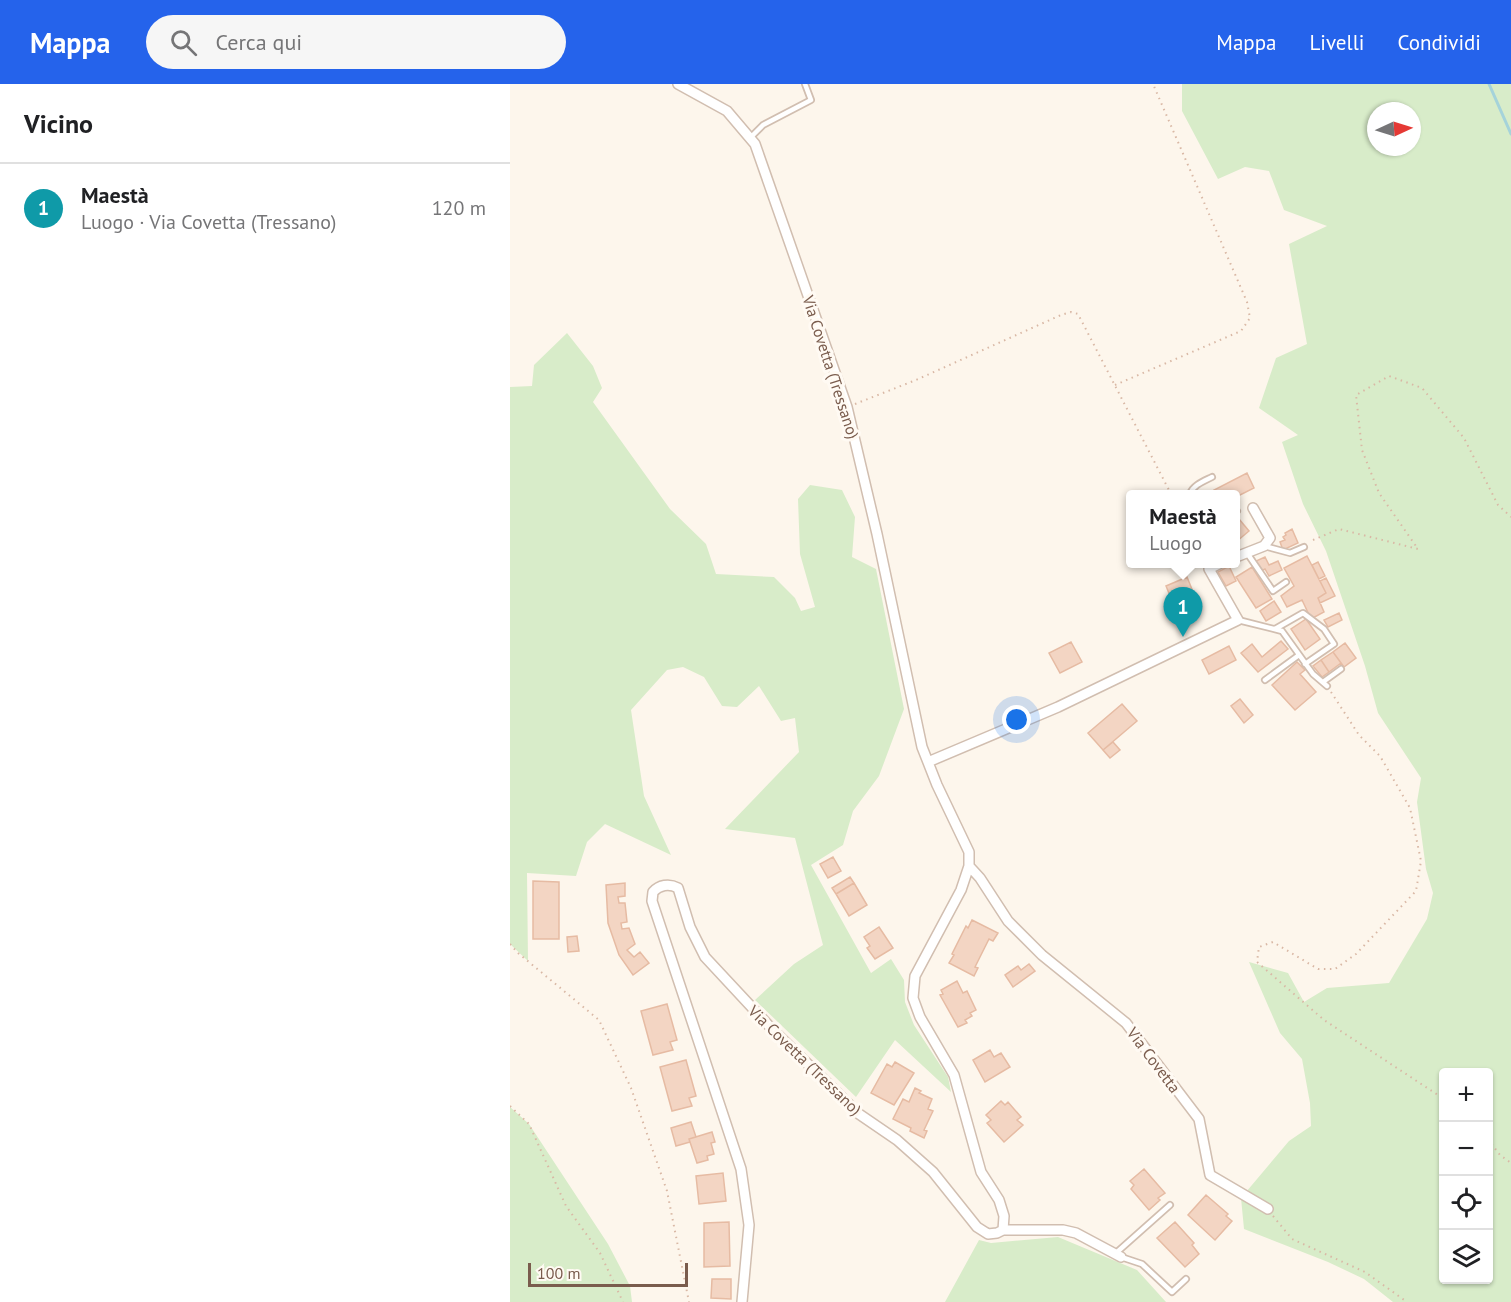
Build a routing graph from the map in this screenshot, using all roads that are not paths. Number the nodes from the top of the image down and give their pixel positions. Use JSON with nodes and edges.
{"nodes":[{"id":1,"x":678,"y":84,"type":"edge"},
{"id":2,"x":805,"y":84,"type":"edge"},
{"id":3,"x":750,"y":138,"type":"junction"},
{"id":4,"x":1212,"y":477,"type":"dead end"},
{"id":5,"x":1192,"y":490,"type":"edge"},
{"id":6,"x":1253,"y":508,"type":"dead end"},
{"id":7,"x":1264,"y":546,"type":"junction"},
{"id":8,"x":1304,"y":547,"type":"dead end"},
{"id":9,"x":1247,"y":553,"type":"junction"},
{"id":10,"x":1240,"y":556,"type":"edge"},
{"id":11,"x":1211,"y":568,"type":"edge"},
{"id":12,"x":1286,"y":582,"type":"dead end"},
{"id":13,"x":1238,"y":620,"type":"junction"},
{"id":14,"x":1275,"y":629,"type":"junction"},
{"id":15,"x":1299,"y":655,"type":"junction"},
{"id":16,"x":1305,"y":664,"type":"junction"},
{"id":17,"x":1341,"y":669,"type":"dead end"},
{"id":18,"x":1265,"y":680,"type":"dead end"},
{"id":19,"x":928,"y":762,"type":"junction"},
{"id":20,"x":969,"y":866,"type":"junction"},
{"id":21,"x":1170,"y":1205,"type":"dead end"},
{"id":22,"x":1268,"y":1209,"type":"road end"},
{"id":23,"x":1003,"y":1230,"type":"junction"},
{"id":24,"x":1118,"y":1256,"type":"junction"},
{"id":25,"x":1186,"y":1279,"type":"dead end"},
{"id":26,"x":742,"y":1302,"type":"edge"}],
"edges":[{"from":1,"to":3,"type":"street","name":"Via Covetta (Tressano)"},
{"from":2,"to":3,"type":"lane"},
{"from":3,"to":19,"type":"street","name":"Via Covetta (Tressano)"},
{"from":4,"to":5,"type":"lane"},
{"from":6,"to":7,"type":"street"},
{"from":7,"to":8,"type":"lane"},
{"from":7,"to":9,"type":"street"},
{"from":9,"to":10,"type":"street"},
{"from":9,"to":12,"type":"lane"},
{"from":11,"to":13,"type":"street"},
{"from":13,"to":14,"type":"lane"},
{"from":13,"to":19,"type":"street"},
{"from":14,"to":15,"type":"lane"},
{"from":14,"to":16,"type":"lane"},
{"from":15,"to":16,"type":"lane"},
{"from":15,"to":18,"type":"lane"},
{"from":16,"to":17,"type":"lane"},
{"from":19,"to":20,"type":"street","name":"Via Covetta (Tressano)"},
{"from":20,"to":22,"type":"street","name":"Via Covetta"},
{"from":20,"to":23,"type":"street"},
{"from":21,"to":24,"type":"lane"},
{"from":23,"to":24,"type":"street"},
{"from":23,"to":26,"type":"street","name":"Via Covetta (Tressano)"},
{"from":24,"to":25,"type":"lane"}]}
